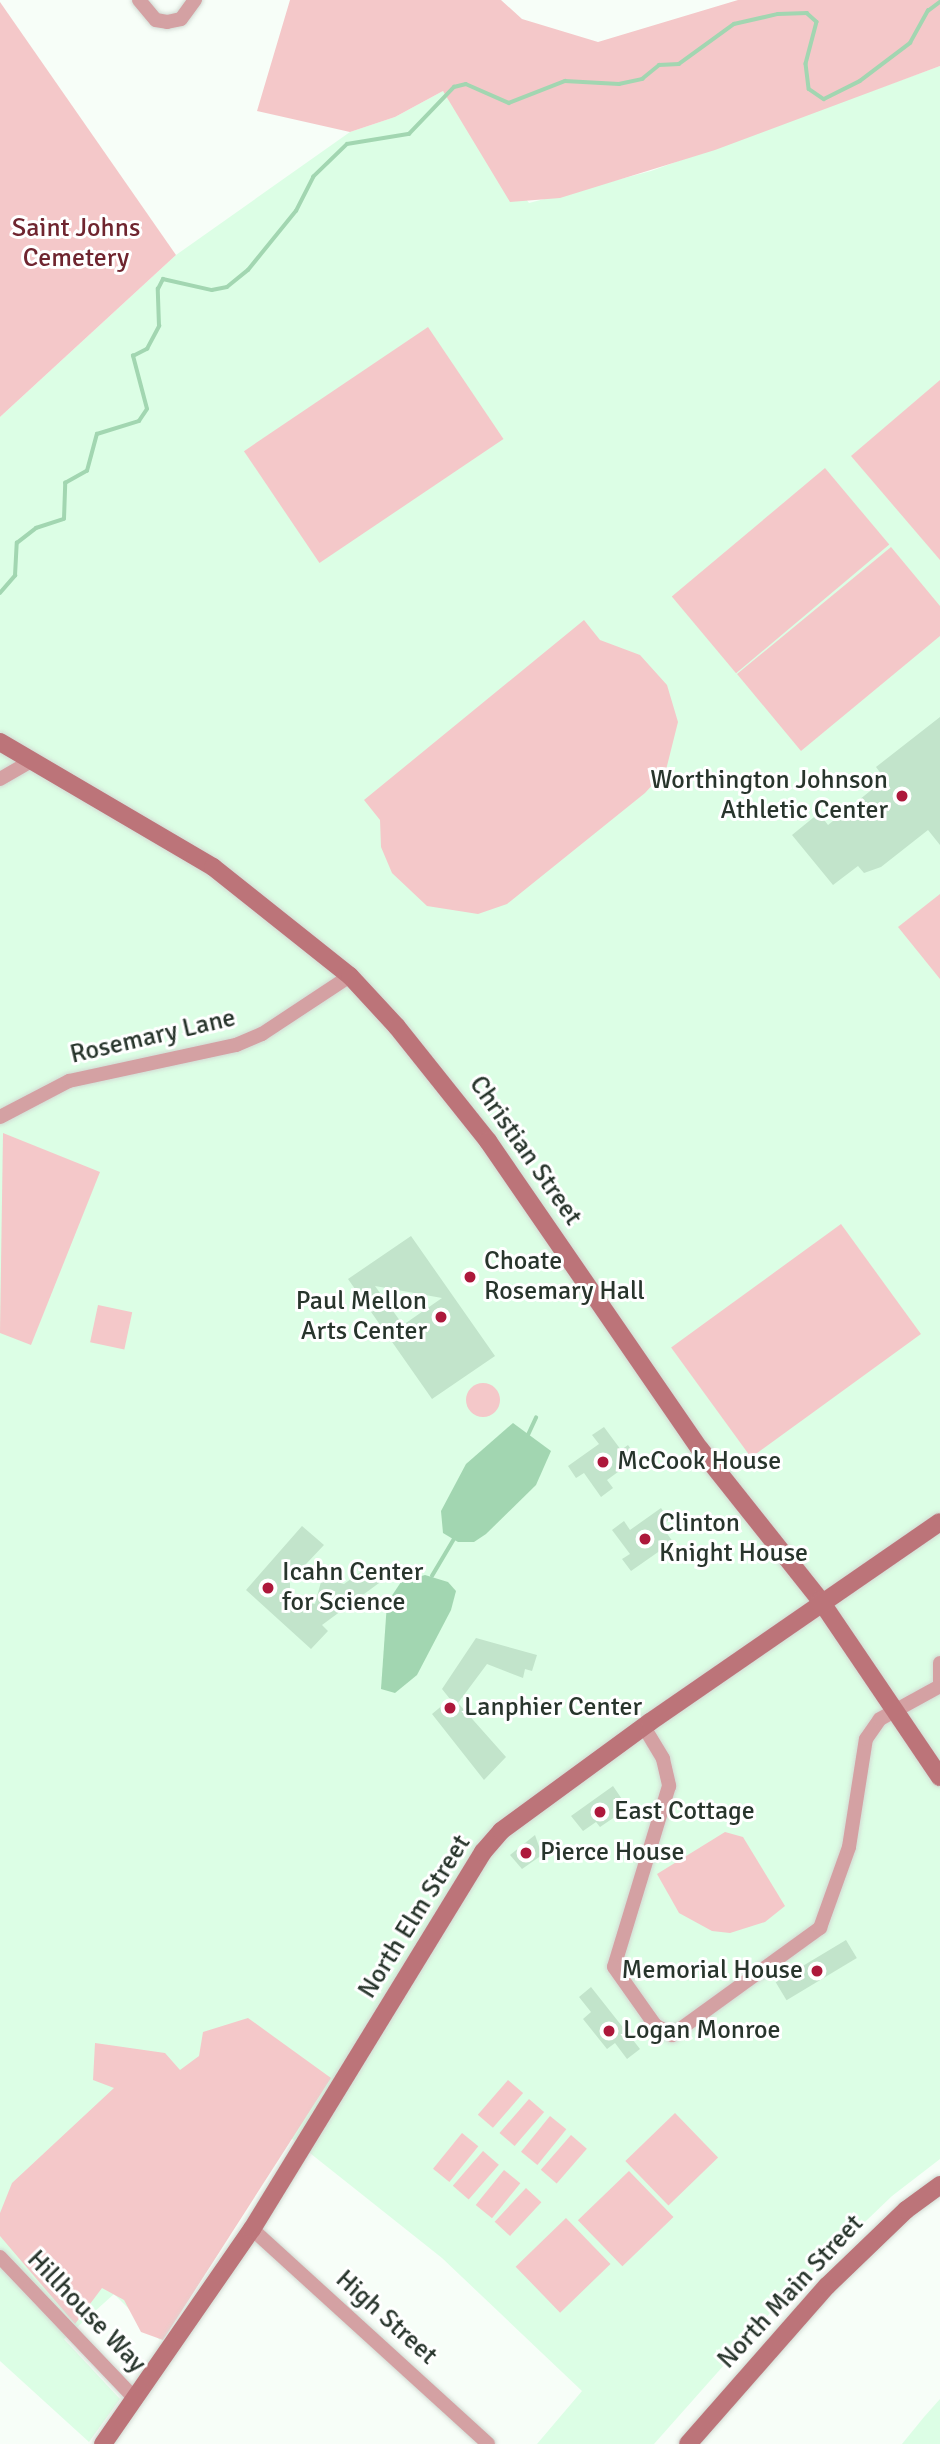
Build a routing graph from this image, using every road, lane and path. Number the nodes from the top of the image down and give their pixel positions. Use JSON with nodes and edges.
{"nodes":[{"id":1,"x":139,"y":0,"type":"edge"},
{"id":2,"x":195,"y":0,"type":"edge"},
{"id":3,"x":0,"y":742,"type":"edge"},
{"id":4,"x":30,"y":762,"type":"junction"},
{"id":5,"x":0,"y":779,"type":"edge"},
{"id":6,"x":350,"y":976,"type":"junction"},
{"id":7,"x":0,"y":1116,"type":"edge"},
{"id":8,"x":940,"y":1522,"type":"edge"},
{"id":9,"x":820,"y":1600,"type":"junction"},
{"id":10,"x":940,"y":1663,"type":"edge"},
{"id":11,"x":940,"y":1686,"type":"edge"},
{"id":12,"x":894,"y":1709,"type":"junction"},
{"id":13,"x":644,"y":1727,"type":"junction"},
{"id":14,"x":940,"y":1777,"type":"edge"},
{"id":15,"x":940,"y":2185,"type":"edge"},
{"id":16,"x":251,"y":2229,"type":"junction"},
{"id":17,"x":0,"y":2257,"type":"edge"},
{"id":18,"x":136,"y":2400,"type":"junction"},
{"id":19,"x":103,"y":2444,"type":"edge"},
{"id":20,"x":488,"y":2444,"type":"edge"},
{"id":21,"x":688,"y":2444,"type":"edge"}],
"edges":[{"from":1,"to":2,"type":"street"},
{"from":3,"to":4,"type":"main road","name":"Christian Street"},
{"from":4,"to":5,"type":"street"},
{"from":4,"to":6,"type":"main road","name":"Christian Street"},
{"from":6,"to":7,"type":"street","name":"Rosemary Lane"},
{"from":6,"to":9,"type":"main road","name":"Christian Street"},
{"from":8,"to":9,"type":"main road","name":"North Elm Street"},
{"from":9,"to":12,"type":"main road","name":"Christian Street"},
{"from":9,"to":13,"type":"main road","name":"North Elm Street"},
{"from":10,"to":11,"type":"street"},
{"from":11,"to":12,"type":"street"},
{"from":12,"to":13,"type":"street"},
{"from":12,"to":14,"type":"main road","name":"Christian Street"},
{"from":13,"to":16,"type":"main road","name":"North Elm Street"},
{"from":15,"to":21,"type":"main road","name":"North Main Street"},
{"from":16,"to":18,"type":"main road","name":"North Elm Street"},
{"from":16,"to":20,"type":"street","name":"High Street"},
{"from":17,"to":18,"type":"street","name":"Hillhouse Way"},
{"from":18,"to":19,"type":"main road","name":"North Elm Street"}]}
